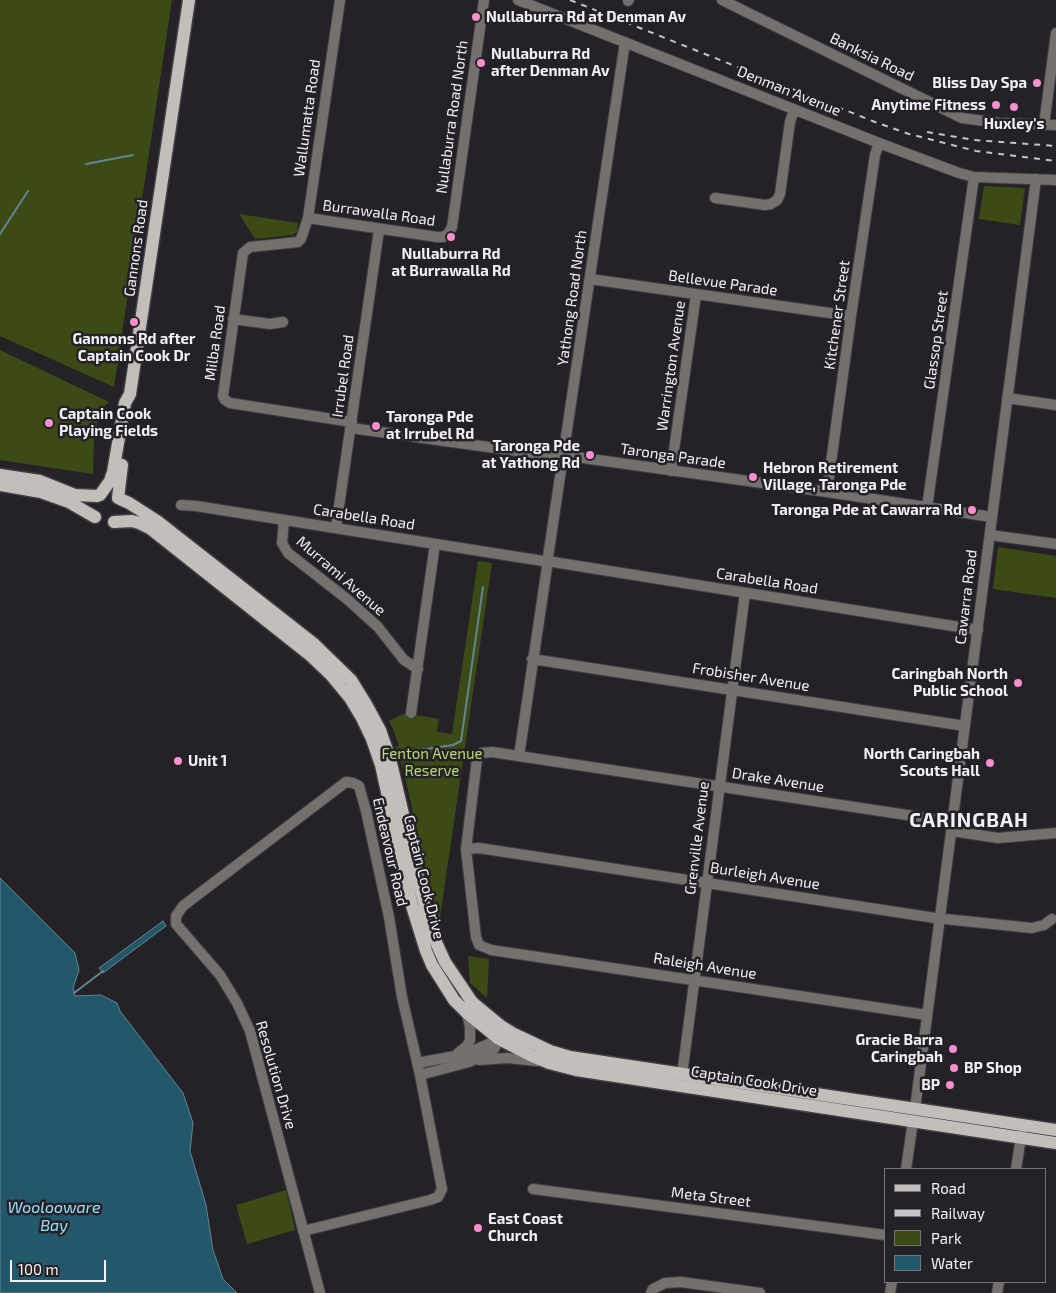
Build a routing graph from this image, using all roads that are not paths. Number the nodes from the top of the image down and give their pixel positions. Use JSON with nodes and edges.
{"nodes":[{"id":1,"x":189,"y":0,"type":"edge"},
{"id":2,"x":340,"y":0,"type":"edge"},
{"id":3,"x":484,"y":0,"type":"edge"},
{"id":4,"x":518,"y":0,"type":"edge"},
{"id":5,"x":722,"y":0,"type":"edge"},
{"id":6,"x":1056,"y":33,"type":"edge"},
{"id":7,"x":625,"y":42,"type":"junction"},
{"id":8,"x":794,"y":110,"type":"junction"},
{"id":9,"x":1044,"y":125,"type":"junction"},
{"id":10,"x":1056,"y":125,"type":"edge"},
{"id":11,"x":879,"y":143,"type":"junction"},
{"id":12,"x":974,"y":177,"type":"junction"},
{"id":13,"x":1036,"y":179,"type":"junction"},
{"id":14,"x":1056,"y":180,"type":"edge"},
{"id":15,"x":715,"y":198,"type":"dead end"},
{"id":16,"x":308,"y":218,"type":"junction"},
{"id":17,"x":379,"y":230,"type":"junction"},
{"id":18,"x":446,"y":236,"type":"joint"},
{"id":19,"x":301,"y":239,"type":"joint"},
{"id":20,"x":590,"y":279,"type":"junction"},
{"id":21,"x":696,"y":295,"type":"junction"},
{"id":22,"x":851,"y":316,"type":"junction"},
{"id":23,"x":233,"y":319,"type":"junction"},
{"id":24,"x":283,"y":322,"type":"dead end"},
{"id":25,"x":130,"y":394,"type":"junction"},
{"id":26,"x":1007,"y":398,"type":"junction"},
{"id":27,"x":1056,"y":405,"type":"edge"},
{"id":28,"x":351,"y":425,"type":"junction"},
{"id":29,"x":564,"y":457,"type":"junction"},
{"id":30,"x":122,"y":465,"type":"junction"},
{"id":31,"x":671,"y":471,"type":"junction"},
{"id":32,"x":0,"y":475,"type":"edge"},
{"id":33,"x":0,"y":485,"type":"edge"},
{"id":34,"x":827,"y":492,"type":"junction"},
{"id":35,"x":98,"y":495,"type":"junction"},
{"id":36,"x":119,"y":498,"type":"junction"},
{"id":37,"x":181,"y":505,"type":"dead end"},
{"id":38,"x":928,"y":507,"type":"junction"},
{"id":39,"x":94,"y":517,"type":"junction"},
{"id":40,"x":992,"y":517,"type":"junction"},
{"id":41,"x":284,"y":520,"type":"junction"},
{"id":42,"x":157,"y":521,"type":"junction"},
{"id":43,"x":114,"y":522,"type":"junction"},
{"id":44,"x":336,"y":527,"type":"junction"},
{"id":45,"x":990,"y":534,"type":"junction"},
{"id":46,"x":435,"y":544,"type":"junction"},
{"id":47,"x":1056,"y":544,"type":"edge"},
{"id":48,"x":548,"y":562,"type":"junction"},
{"id":49,"x":744,"y":593,"type":"junction"},
{"id":50,"x":978,"y":630,"type":"junction"},
{"id":51,"x":532,"y":659,"type":"junction"},
{"id":52,"x":418,"y":669,"type":"junction"},
{"id":53,"x":733,"y":690,"type":"junction"},
{"id":54,"x":411,"y":713,"type":"dead end"},
{"id":55,"x":965,"y":726,"type":"junction"},
{"id":56,"x":519,"y":756,"type":"junction"},
{"id":57,"x":720,"y":786,"type":"junction"},
{"id":58,"x":952,"y":827,"type":"junction"},
{"id":59,"x":1056,"y":833,"type":"edge"},
{"id":60,"x":466,"y":849,"type":"junction"},
{"id":61,"x":707,"y":883,"type":"junction"},
{"id":62,"x":176,"y":916,"type":"joint"},
{"id":63,"x":940,"y":918,"type":"junction"},
{"id":64,"x":1052,"y":919,"type":"dead end"},
{"id":65,"x":694,"y":979,"type":"junction"},
{"id":66,"x":467,"y":1013,"type":"junction"},
{"id":67,"x":486,"y":1015,"type":"junction"},
{"id":68,"x":927,"y":1015,"type":"junction"},
{"id":69,"x":499,"y":1039,"type":"junction"},
{"id":70,"x":452,"y":1057,"type":"junction"},
{"id":71,"x":549,"y":1057,"type":"junction"},
{"id":72,"x":468,"y":1062,"type":"junction"},
{"id":73,"x":417,"y":1063,"type":"junction"},
{"id":74,"x":420,"y":1075,"type":"junction"},
{"id":75,"x":682,"y":1081,"type":"junction"},
{"id":76,"x":914,"y":1115,"type":"junction"},
{"id":77,"x":1056,"y":1130,"type":"edge"},
{"id":78,"x":1022,"y":1132,"type":"junction"},
{"id":79,"x":1056,"y":1143,"type":"edge"},
{"id":80,"x":906,"y":1168,"type":"edge"},
{"id":81,"x":1016,"y":1168,"type":"edge"},
{"id":82,"x":532,"y":1189,"type":"dead end"},
{"id":83,"x":303,"y":1231,"type":"junction"},
{"id":84,"x":884,"y":1235,"type":"edge"},
{"id":85,"x":320,"y":1293,"type":"edge"},
{"id":86,"x":650,"y":1293,"type":"edge"},
{"id":87,"x":760,"y":1293,"type":"edge"}],
"edges":[{"from":1,"to":25,"type":"main road","name":"Gannons Road"},
{"from":2,"to":16,"type":"street","name":"Wallumatta Road"},
{"from":3,"to":18,"type":"street","name":"Nullaburra Road North"},
{"from":4,"to":7,"type":"street","name":"Denman Avenue"},
{"from":5,"to":9,"type":"street","name":"Banksia Road"},
{"from":6,"to":9,"type":"street"},
{"from":7,"to":8,"type":"street","name":"Denman Avenue"},
{"from":7,"to":20,"type":"street","name":"Yathong Road North"},
{"from":8,"to":11,"type":"street","name":"Denman Avenue"},
{"from":8,"to":15,"type":"street"},
{"from":9,"to":10,"type":"street","name":"Banksia Road"},
{"from":11,"to":12,"type":"street","name":"Denman Avenue"},
{"from":11,"to":22,"type":"street","name":"Kitchener Street"},
{"from":12,"to":13,"type":"street","name":"Denman Avenue"},
{"from":12,"to":38,"type":"street","name":"Glassop Street"},
{"from":13,"to":14,"type":"street","name":"Denman Avenue"},
{"from":13,"to":26,"type":"street","name":"Cawarra Road"},
{"from":16,"to":17,"type":"street","name":"Burrawalla Road"},
{"from":16,"to":19,"type":"street","name":"Wallumatta Road"},
{"from":17,"to":18,"type":"street","name":"Burrawalla Road"},
{"from":17,"to":28,"type":"street","name":"Irrubel Road"},
{"from":19,"to":23,"type":"street","name":"Milba Road"},
{"from":20,"to":21,"type":"street","name":"Bellevue Parade"},
{"from":20,"to":29,"type":"street","name":"Yathong Road North"},
{"from":21,"to":22,"type":"street","name":"Bellevue Parade"},
{"from":21,"to":31,"type":"street","name":"Warrington Avenue"},
{"from":22,"to":34,"type":"street","name":"Kitchener Street"},
{"from":23,"to":24,"type":"street"},
{"from":23,"to":28,"type":"street","name":"Milba Road"},
{"from":25,"to":30,"type":"main road"},
{"from":25,"to":35,"type":"main road","name":"Gannons Road"},
{"from":26,"to":27,"type":"street"},
{"from":26,"to":40,"type":"street","name":"Cawarra Road"},
{"from":28,"to":29,"type":"street","name":"Taronga Parade"},
{"from":28,"to":44,"type":"street","name":"Irrubel Road"},
{"from":29,"to":31,"type":"street","name":"Taronga Parade"},
{"from":29,"to":48,"type":"street","name":"Yathong Road North"},
{"from":30,"to":36,"type":"main road"},
{"from":30,"to":42,"type":"main road"},
{"from":31,"to":34,"type":"street","name":"Taronga Parade"},
{"from":32,"to":35,"type":"main road"},
{"from":33,"to":39,"type":"main road"},
{"from":34,"to":38,"type":"street","name":"Taronga Parade"},
{"from":35,"to":36,"type":"main road"},
{"from":35,"to":39,"type":"main road"},
{"from":36,"to":42,"type":"main road","name":"Captain Cook Drive"},
{"from":36,"to":43,"type":"main road"},
{"from":37,"to":41,"type":"street","name":"Carabella Road"},
{"from":38,"to":40,"type":"street","name":"Taronga Parade"},
{"from":39,"to":43,"type":"main road"},
{"from":40,"to":45,"type":"street","name":"Cawarra Road"},
{"from":41,"to":44,"type":"street","name":"Carabella Road"},
{"from":41,"to":52,"type":"street","name":"Murrami Avenue"},
{"from":42,"to":67,"type":"main road","name":"Captain Cook Drive"},
{"from":43,"to":66,"type":"main road","name":"Captain Cook Drive"},
{"from":44,"to":46,"type":"street","name":"Carabella Road"},
{"from":45,"to":47,"type":"street"},
{"from":45,"to":50,"type":"street","name":"Cawarra Road"},
{"from":46,"to":48,"type":"street","name":"Carabella Road"},
{"from":46,"to":52,"type":"street"},
{"from":48,"to":49,"type":"street","name":"Carabella Road"},
{"from":48,"to":51,"type":"street","name":"Yathong Road North"},
{"from":49,"to":50,"type":"street","name":"Carabella Road"},
{"from":49,"to":53,"type":"street","name":"Grenville Avenue"},
{"from":50,"to":55,"type":"street","name":"Cawarra Road"},
{"from":51,"to":53,"type":"street","name":"Frobisher Avenue"},
{"from":51,"to":56,"type":"street","name":"Yathong Road North"},
{"from":52,"to":54,"type":"street"},
{"from":53,"to":55,"type":"street","name":"Frobisher Avenue"},
{"from":53,"to":57,"type":"street","name":"Grenville Avenue"},
{"from":55,"to":58,"type":"street","name":"Cawarra Road"},
{"from":56,"to":57,"type":"street","name":"Drake Avenue"},
{"from":56,"to":60,"type":"street","name":"Drake Avenue"},
{"from":57,"to":58,"type":"street","name":"Drake Avenue"},
{"from":57,"to":61,"type":"street","name":"Grenville Avenue"},
{"from":58,"to":59,"type":"street","name":"Drake Avenue"},
{"from":58,"to":63,"type":"street","name":"Cawarra Road"},
{"from":60,"to":61,"type":"street","name":"Burleigh Avenue"},
{"from":60,"to":65,"type":"street","name":"Raleigh Avenue"},
{"from":61,"to":63,"type":"street","name":"Burleigh Avenue"},
{"from":61,"to":65,"type":"street","name":"Grenville Avenue"},
{"from":62,"to":73,"type":"street","name":"Endeavour Road"},
{"from":62,"to":83,"type":"street","name":"Resolution Drive"},
{"from":63,"to":64,"type":"street","name":"Burleigh Avenue"},
{"from":63,"to":68,"type":"street","name":"Cawarra Road"},
{"from":65,"to":68,"type":"street","name":"Raleigh Avenue"},
{"from":65,"to":75,"type":"street","name":"Grenville Avenue"},
{"from":66,"to":69,"type":"main road","name":"Captain Cook Drive"},
{"from":66,"to":70,"type":"street"},
{"from":67,"to":69,"type":"street"},
{"from":67,"to":71,"type":"main road","name":"Captain Cook Drive"},
{"from":68,"to":76,"type":"street","name":"Cawarra Road"},
{"from":69,"to":70,"type":"street"},
{"from":69,"to":71,"type":"main road","name":"Captain Cook Drive"},
{"from":69,"to":72,"type":"street"},
{"from":70,"to":73,"type":"street"},
{"from":71,"to":72,"type":"street"},
{"from":71,"to":75,"type":"main road","name":"Captain Cook Drive"},
{"from":72,"to":74,"type":"street"},
{"from":73,"to":74,"type":"street","name":"Endeavour Road"},
{"from":74,"to":83,"type":"street","name":"Endeavour Road"},
{"from":75,"to":76,"type":"main road","name":"Captain Cook Drive"},
{"from":76,"to":78,"type":"main road","name":"Captain Cook Drive"},
{"from":76,"to":80,"type":"street","name":"Cawarra Road"},
{"from":77,"to":78,"type":"main road","name":"Captain Cook Drive"},
{"from":78,"to":79,"type":"main road","name":"Captain Cook Drive"},
{"from":78,"to":81,"type":"street"},
{"from":82,"to":84,"type":"street","name":"Meta Street"},
{"from":83,"to":85,"type":"street","name":"Resolution Drive"},
{"from":86,"to":87,"type":"street"}]}
